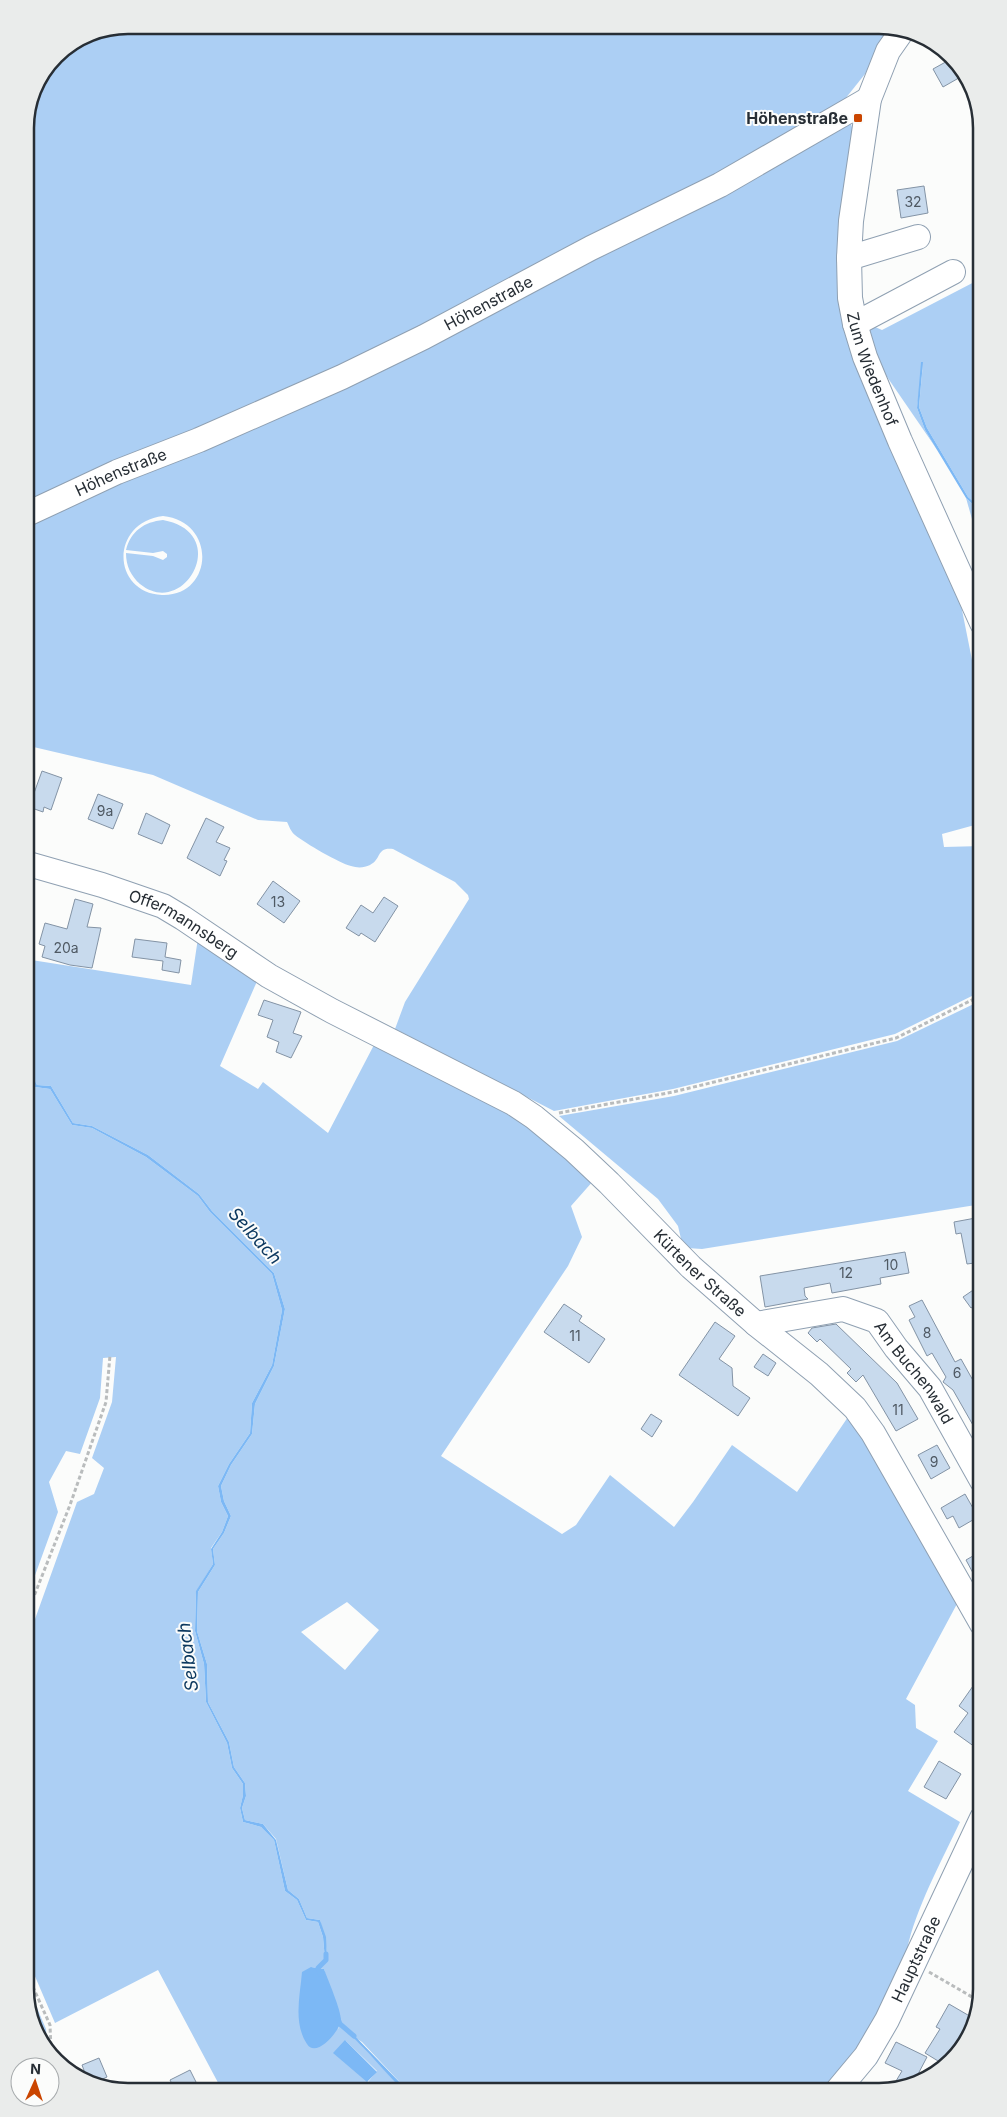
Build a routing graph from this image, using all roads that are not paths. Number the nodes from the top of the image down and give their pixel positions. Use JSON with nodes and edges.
{"nodes":[{"id":1,"x":900,"y":36,"type":"edge"},
{"id":2,"x":869,"y":99,"type":"junction"},
{"id":3,"x":918,"y":237,"type":"dead end"},
{"id":4,"x":849,"y":258,"type":"junction"},
{"id":5,"x":953,"y":272,"type":"dead end"},
{"id":6,"x":855,"y":324,"type":"junction"},
{"id":7,"x":34,"y":511,"type":"edge"},
{"id":8,"x":973,"y":602,"type":"edge"},
{"id":9,"x":34,"y":867,"type":"edge"},
{"id":10,"x":332,"y":1011,"type":"joint"},
{"id":11,"x":756,"y":1324,"type":"junction"},
{"id":12,"x":973,"y":1465,"type":"edge"},
{"id":13,"x":973,"y":1608,"type":"edge"},
{"id":14,"x":973,"y":1837,"type":"edge"},
{"id":15,"x":844,"y":2083,"type":"edge"}],
"edges":[{"from":1,"to":2,"type":"street"},
{"from":2,"to":4,"type":"street","name":"Zum Wiedenhof"},
{"from":2,"to":7,"type":"street","name":"Höhenstraße"},
{"from":3,"to":4,"type":"street"},
{"from":4,"to":6,"type":"street","name":"Zum Wiedenhof"},
{"from":5,"to":6,"type":"street"},
{"from":6,"to":8,"type":"street","name":"Zum Wiedenhof"},
{"from":9,"to":10,"type":"street","name":"Offermannsberg"},
{"from":10,"to":11,"type":"street","name":"Kürtener Straße"},
{"from":11,"to":12,"type":"street","name":"Am Buchenwald"},
{"from":11,"to":13,"type":"street","name":"Kürtener Straße"},
{"from":14,"to":15,"type":"street","name":"Hauptstraße"}]}
